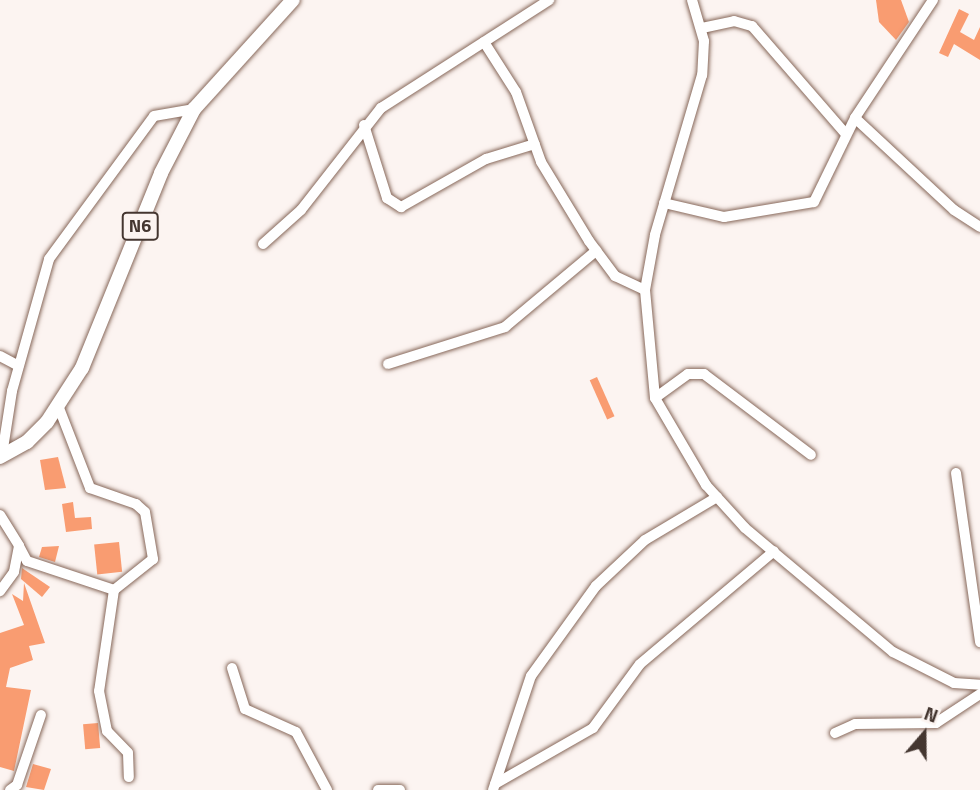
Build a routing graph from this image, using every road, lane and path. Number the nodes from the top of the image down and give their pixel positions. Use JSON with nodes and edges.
{"nodes":[{"id":1,"x":293,"y":0,"type":"edge"},
{"id":2,"x":550,"y":0,"type":"edge"},
{"id":3,"x":692,"y":0,"type":"edge"},
{"id":4,"x":933,"y":0,"type":"edge"},
{"id":5,"x":702,"y":28,"type":"junction"},
{"id":6,"x":484,"y":42,"type":"junction"},
{"id":7,"x":194,"y":109,"type":"junction"},
{"id":8,"x":855,"y":118,"type":"junction"},
{"id":9,"x":364,"y":125,"type":"junction"},
{"id":10,"x":845,"y":133,"type":"junction"},
{"id":11,"x":535,"y":144,"type":"junction"},
{"id":12,"x":664,"y":203,"type":"junction"},
{"id":13,"x":980,"y":227,"type":"edge"},
{"id":14,"x":263,"y":244,"type":"dead end"},
{"id":15,"x":596,"y":251,"type":"junction"},
{"id":16,"x":645,"y":290,"type":"junction"},
{"id":17,"x":0,"y":356,"type":"edge"},
{"id":18,"x":388,"y":364,"type":"dead end"},
{"id":19,"x":19,"y":366,"type":"junction"},
{"id":20,"x":654,"y":398,"type":"junction"},
{"id":21,"x":59,"y":408,"type":"junction"},
{"id":22,"x":811,"y":455,"type":"dead end"},
{"id":23,"x":1,"y":456,"type":"edge"},
{"id":24,"x":956,"y":473,"type":"dead end"},
{"id":25,"x":717,"y":497,"type":"junction"},
{"id":26,"x":0,"y":515,"type":"edge"},
{"id":27,"x":19,"y":546,"type":"junction"},
{"id":28,"x":774,"y":551,"type":"junction"},
{"id":29,"x":114,"y":590,"type":"junction"},
{"id":30,"x":0,"y":591,"type":"edge"},
{"id":31,"x":980,"y":642,"type":"edge"},
{"id":32,"x":232,"y":668,"type":"dead end"},
{"id":33,"x":980,"y":685,"type":"edge"},
{"id":34,"x":980,"y":694,"type":"edge"},
{"id":35,"x":41,"y":715,"type":"dead end"},
{"id":36,"x":835,"y":733,"type":"dead end"},
{"id":37,"x":129,"y":777,"type":"dead end"},
{"id":38,"x":494,"y":787,"type":"edge"},
{"id":39,"x":10,"y":790,"type":"edge"},
{"id":40,"x":327,"y":790,"type":"edge"},
{"id":41,"x":378,"y":790,"type":"edge"},
{"id":42,"x":400,"y":790,"type":"edge"}],
"edges":[{"from":1,"to":7,"type":"highway","number":"N6"},
{"from":2,"to":6,"type":"street"},
{"from":3,"to":5,"type":"street"},
{"from":4,"to":8,"type":"street"},
{"from":5,"to":10,"type":"street"},
{"from":5,"to":12,"type":"street"},
{"from":6,"to":9,"type":"street"},
{"from":6,"to":11,"type":"street"},
{"from":7,"to":19,"type":"street"},
{"from":7,"to":21,"type":"highway","number":"N6"},
{"from":8,"to":10,"type":"street"},
{"from":8,"to":13,"type":"street"},
{"from":9,"to":11,"type":"street"},
{"from":9,"to":14,"type":"street"},
{"from":10,"to":12,"type":"street"},
{"from":11,"to":15,"type":"street"},
{"from":12,"to":16,"type":"street"},
{"from":15,"to":16,"type":"street"},
{"from":15,"to":18,"type":"street"},
{"from":16,"to":20,"type":"street"},
{"from":17,"to":19,"type":"street"},
{"from":19,"to":23,"type":"street"},
{"from":20,"to":22,"type":"street"},
{"from":20,"to":25,"type":"street"},
{"from":21,"to":23,"type":"highway","number":"N6"},
{"from":21,"to":29,"type":"street"},
{"from":24,"to":31,"type":"street"},
{"from":25,"to":28,"type":"street"},
{"from":25,"to":38,"type":"street"},
{"from":26,"to":27,"type":"street"},
{"from":27,"to":29,"type":"street"},
{"from":27,"to":30,"type":"street"},
{"from":28,"to":33,"type":"street"},
{"from":28,"to":38,"type":"street"},
{"from":29,"to":37,"type":"street"},
{"from":32,"to":40,"type":"street"},
{"from":34,"to":36,"type":"street"},
{"from":35,"to":39,"type":"street"},
{"from":41,"to":42,"type":"street"}]}
